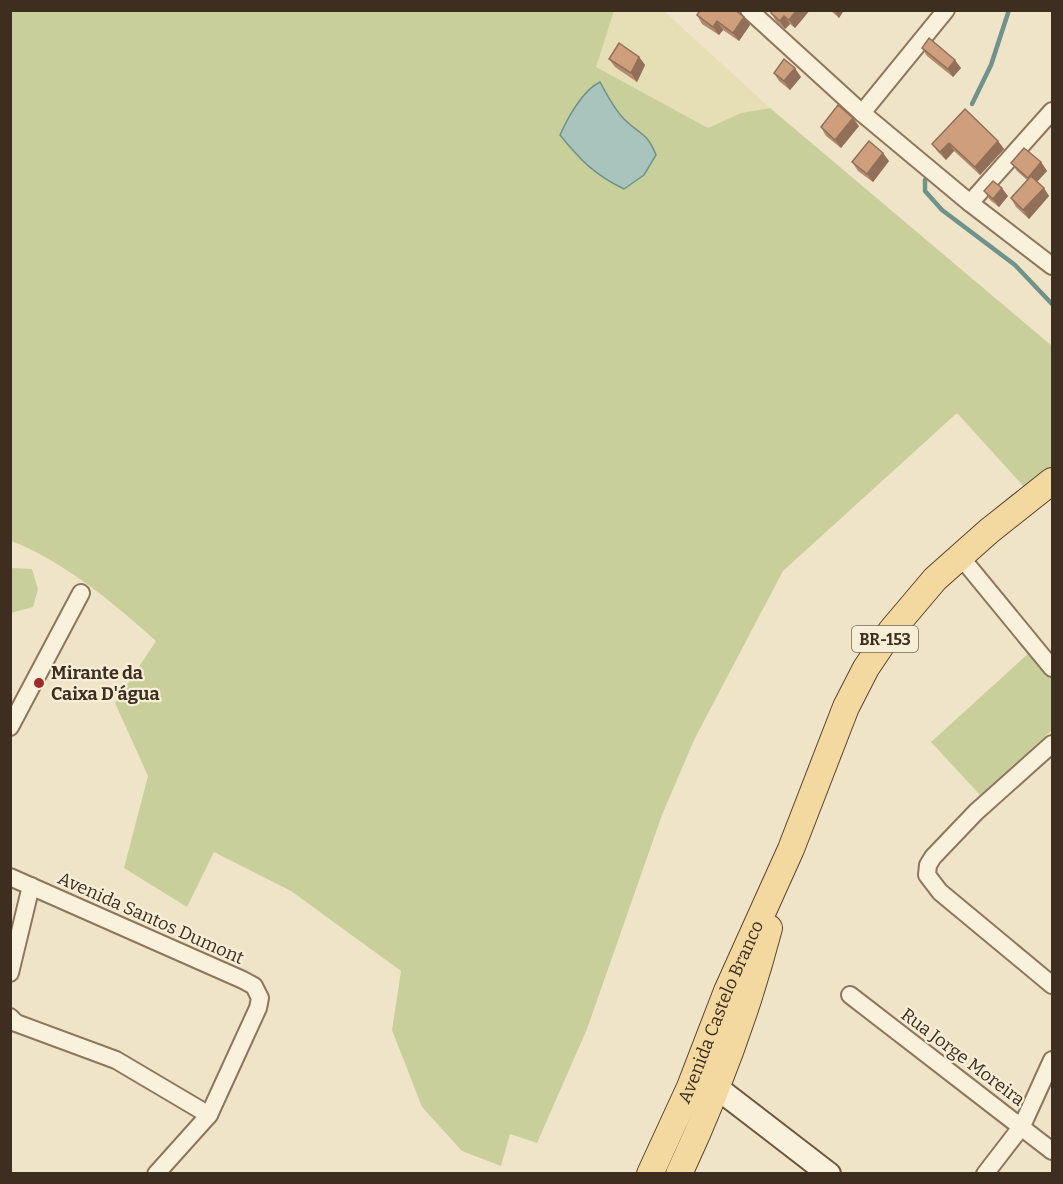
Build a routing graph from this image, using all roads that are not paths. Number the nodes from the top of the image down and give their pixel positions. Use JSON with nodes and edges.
{"nodes":[{"id":1,"x":946,"y":10,"type":"edge"},
{"id":2,"x":758,"y":13,"type":"edge"},
{"id":3,"x":1053,"y":111,"type":"edge"},
{"id":4,"x":862,"y":113,"type":"junction"},
{"id":5,"x":970,"y":203,"type":"junction"},
{"id":6,"x":1053,"y":266,"type":"edge"},
{"id":7,"x":1053,"y":481,"type":"edge"},
{"id":8,"x":960,"y":556,"type":"junction"},
{"id":9,"x":81,"y":593,"type":"dead end"},
{"id":10,"x":1053,"y":668,"type":"edge"},
{"id":11,"x":10,"y":727,"type":"edge"},
{"id":12,"x":1053,"y":744,"type":"edge"},
{"id":13,"x":791,"y":849,"type":"junction"},
{"id":14,"x":10,"y":877,"type":"edge"},
{"id":15,"x":31,"y":886,"type":"junction"},
{"id":16,"x":10,"y":973,"type":"edge"},
{"id":17,"x":1053,"y":985,"type":"edge"},
{"id":18,"x":850,"y":995,"type":"dead end"},
{"id":19,"x":10,"y":1017,"type":"edge"},
{"id":20,"x":1053,"y":1060,"type":"edge"},
{"id":21,"x":716,"y":1086,"type":"junction"},
{"id":22,"x":209,"y":1115,"type":"junction"},
{"id":23,"x":1022,"y":1126,"type":"junction"},
{"id":24,"x":1053,"y":1151,"type":"edge"},
{"id":25,"x":156,"y":1173,"type":"edge"},
{"id":26,"x":650,"y":1173,"type":"edge"},
{"id":27,"x":679,"y":1173,"type":"edge"},
{"id":28,"x":830,"y":1173,"type":"edge"},
{"id":29,"x":985,"y":1173,"type":"edge"}],
"edges":[{"from":1,"to":4,"type":"street"},
{"from":2,"to":4,"type":"street"},
{"from":3,"to":5,"type":"street"},
{"from":4,"to":5,"type":"street"},
{"from":5,"to":6,"type":"street"},
{"from":7,"to":8,"type":"main road","name":"Avenida Castelo Branco","number":"BR-153"},
{"from":8,"to":10,"type":"street"},
{"from":8,"to":13,"type":"main road","name":"Avenida Castelo Branco","number":"BR-153"},
{"from":9,"to":11,"type":"street"},
{"from":12,"to":17,"type":"street"},
{"from":13,"to":21,"type":"main road","name":"Avenida Castelo Branco","number":"BR-153"},
{"from":13,"to":26,"type":"main road","name":"Avenida Castelo Branco","number":"BR-153"},
{"from":14,"to":15,"type":"street","name":"Avenida Santos Dumont"},
{"from":15,"to":16,"type":"street"},
{"from":15,"to":22,"type":"street","name":"Avenida Santos Dumont"},
{"from":18,"to":23,"type":"street","name":"Rua Jorge Moreira"},
{"from":19,"to":22,"type":"street"},
{"from":20,"to":23,"type":"street"},
{"from":21,"to":27,"type":"main road","name":"Avenida Castelo Branco","number":"BR-153"},
{"from":21,"to":28,"type":"street"},
{"from":22,"to":25,"type":"street"},
{"from":23,"to":24,"type":"street","name":"Rua Jorge Moreira"},
{"from":23,"to":29,"type":"street"}]}
